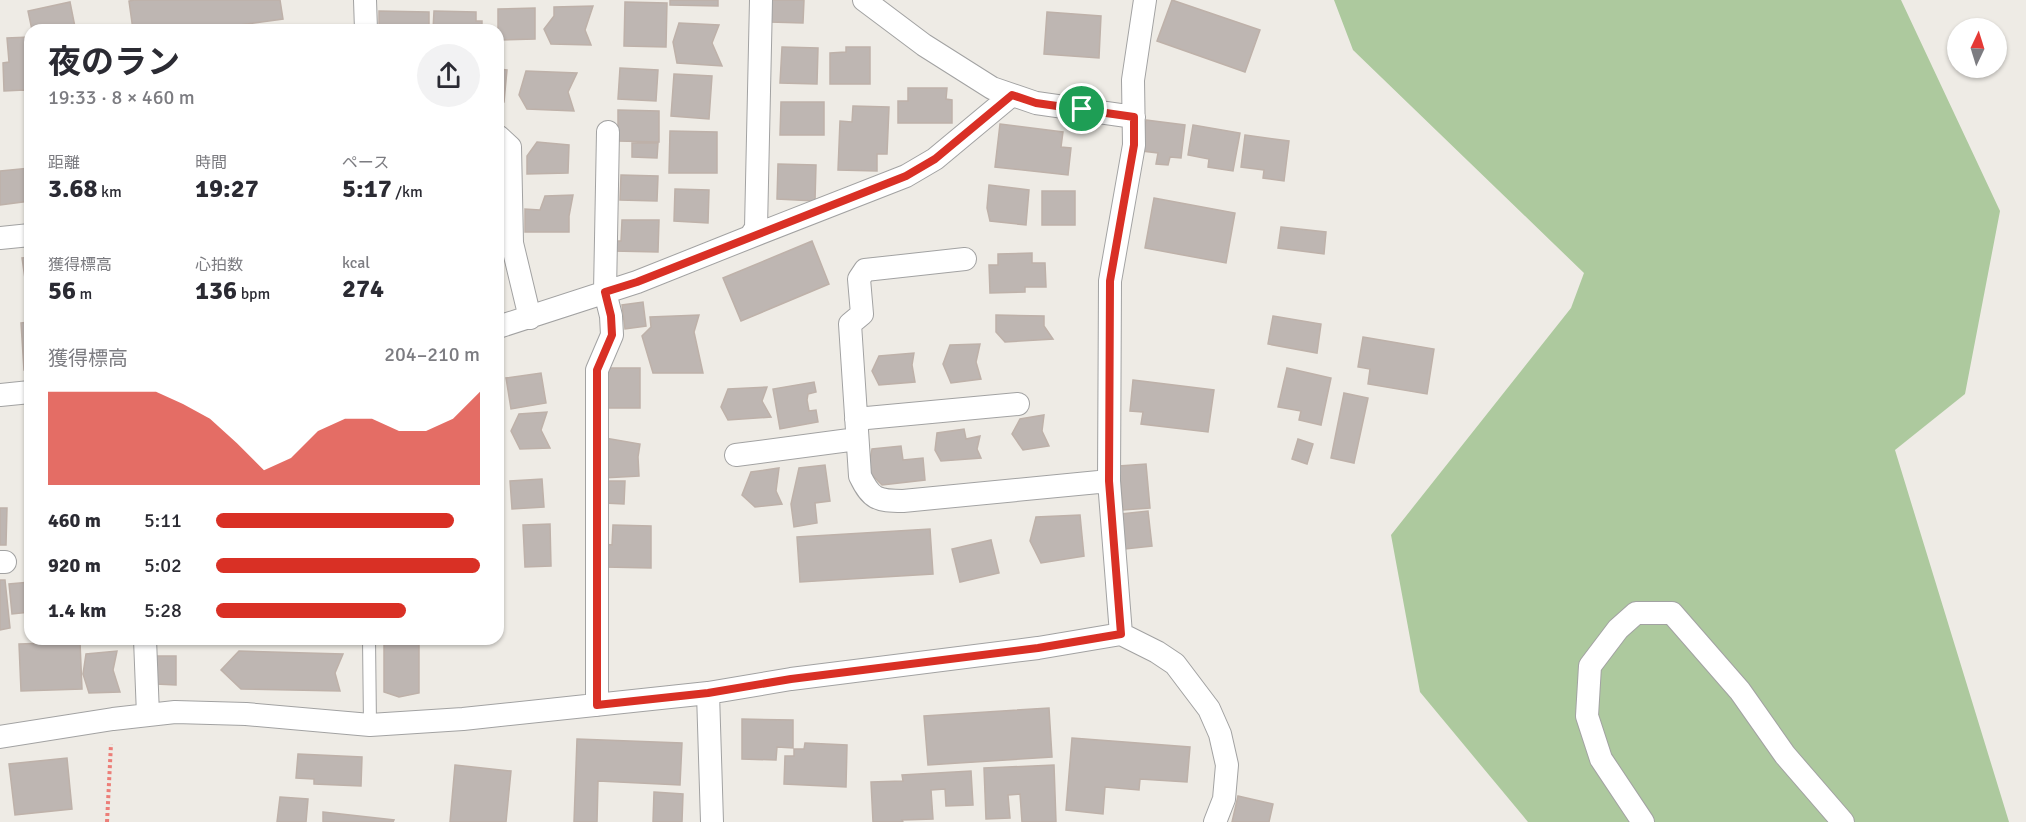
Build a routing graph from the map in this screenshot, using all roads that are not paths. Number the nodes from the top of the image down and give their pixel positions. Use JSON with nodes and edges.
{"nodes":[{"id":1,"x":365,"y":0,"type":"edge"},
{"id":2,"x":761,"y":0,"type":"edge"},
{"id":3,"x":864,"y":0,"type":"edge"},
{"id":4,"x":1146,"y":0,"type":"edge"},
{"id":5,"x":366,"y":24,"type":"edge"},
{"id":6,"x":1012,"y":95,"type":"junction"},
{"id":7,"x":1134,"y":117,"type":"junction"},
{"id":8,"x":608,"y":132,"type":"dead end"},
{"id":9,"x":504,"y":142,"type":"edge"},
{"id":10,"x":24,"y":236,"type":"edge"},
{"id":11,"x":750,"y":237,"type":"junction"},
{"id":12,"x":0,"y":238,"type":"edge"},
{"id":13,"x":965,"y":259,"type":"dead end"},
{"id":14,"x":605,"y":292,"type":"junction"},
{"id":15,"x":530,"y":318,"type":"junction"},
{"id":16,"x":504,"y":325,"type":"edge"},
{"id":17,"x":24,"y":393,"type":"edge"},
{"id":18,"x":0,"y":395,"type":"edge"},
{"id":19,"x":1018,"y":404,"type":"dead end"},
{"id":20,"x":856,"y":429,"type":"junction"},
{"id":21,"x":736,"y":455,"type":"dead end"},
{"id":22,"x":1109,"y":481,"type":"junction"},
{"id":23,"x":1121,"y":634,"type":"junction"},
{"id":24,"x":146,"y":645,"type":"edge"},
{"id":25,"x":369,"y":645,"type":"edge"},
{"id":26,"x":708,"y":693,"type":"junction"},
{"id":27,"x":597,"y":705,"type":"junction"},
{"id":28,"x":148,"y":716,"type":"junction"},
{"id":29,"x":370,"y":725,"type":"junction"},
{"id":30,"x":0,"y":736,"type":"edge"},
{"id":31,"x":712,"y":822,"type":"edge"},
{"id":32,"x":1215,"y":822,"type":"edge"},
{"id":33,"x":1643,"y":822,"type":"edge"},
{"id":34,"x":1844,"y":822,"type":"edge"}],
"edges":[{"from":1,"to":5,"type":"street"},
{"from":2,"to":11,"type":"street"},
{"from":3,"to":6,"type":"street"},
{"from":4,"to":7,"type":"street"},
{"from":6,"to":7,"type":"street"},
{"from":6,"to":11,"type":"street"},
{"from":7,"to":22,"type":"street"},
{"from":8,"to":14,"type":"street"},
{"from":9,"to":15,"type":"street"},
{"from":10,"to":12,"type":"street"},
{"from":11,"to":14,"type":"street"},
{"from":13,"to":20,"type":"street"},
{"from":14,"to":15,"type":"street"},
{"from":14,"to":27,"type":"street"},
{"from":15,"to":16,"type":"street"},
{"from":17,"to":18,"type":"street"},
{"from":19,"to":20,"type":"street"},
{"from":20,"to":21,"type":"street"},
{"from":20,"to":22,"type":"street"},
{"from":22,"to":23,"type":"street"},
{"from":23,"to":26,"type":"street"},
{"from":23,"to":32,"type":"street"},
{"from":24,"to":28,"type":"street"},
{"from":25,"to":29,"type":"lane"},
{"from":26,"to":27,"type":"street"},
{"from":26,"to":31,"type":"street"},
{"from":27,"to":29,"type":"street"},
{"from":28,"to":29,"type":"street"},
{"from":28,"to":30,"type":"street"},
{"from":33,"to":34,"type":"street"}]}
